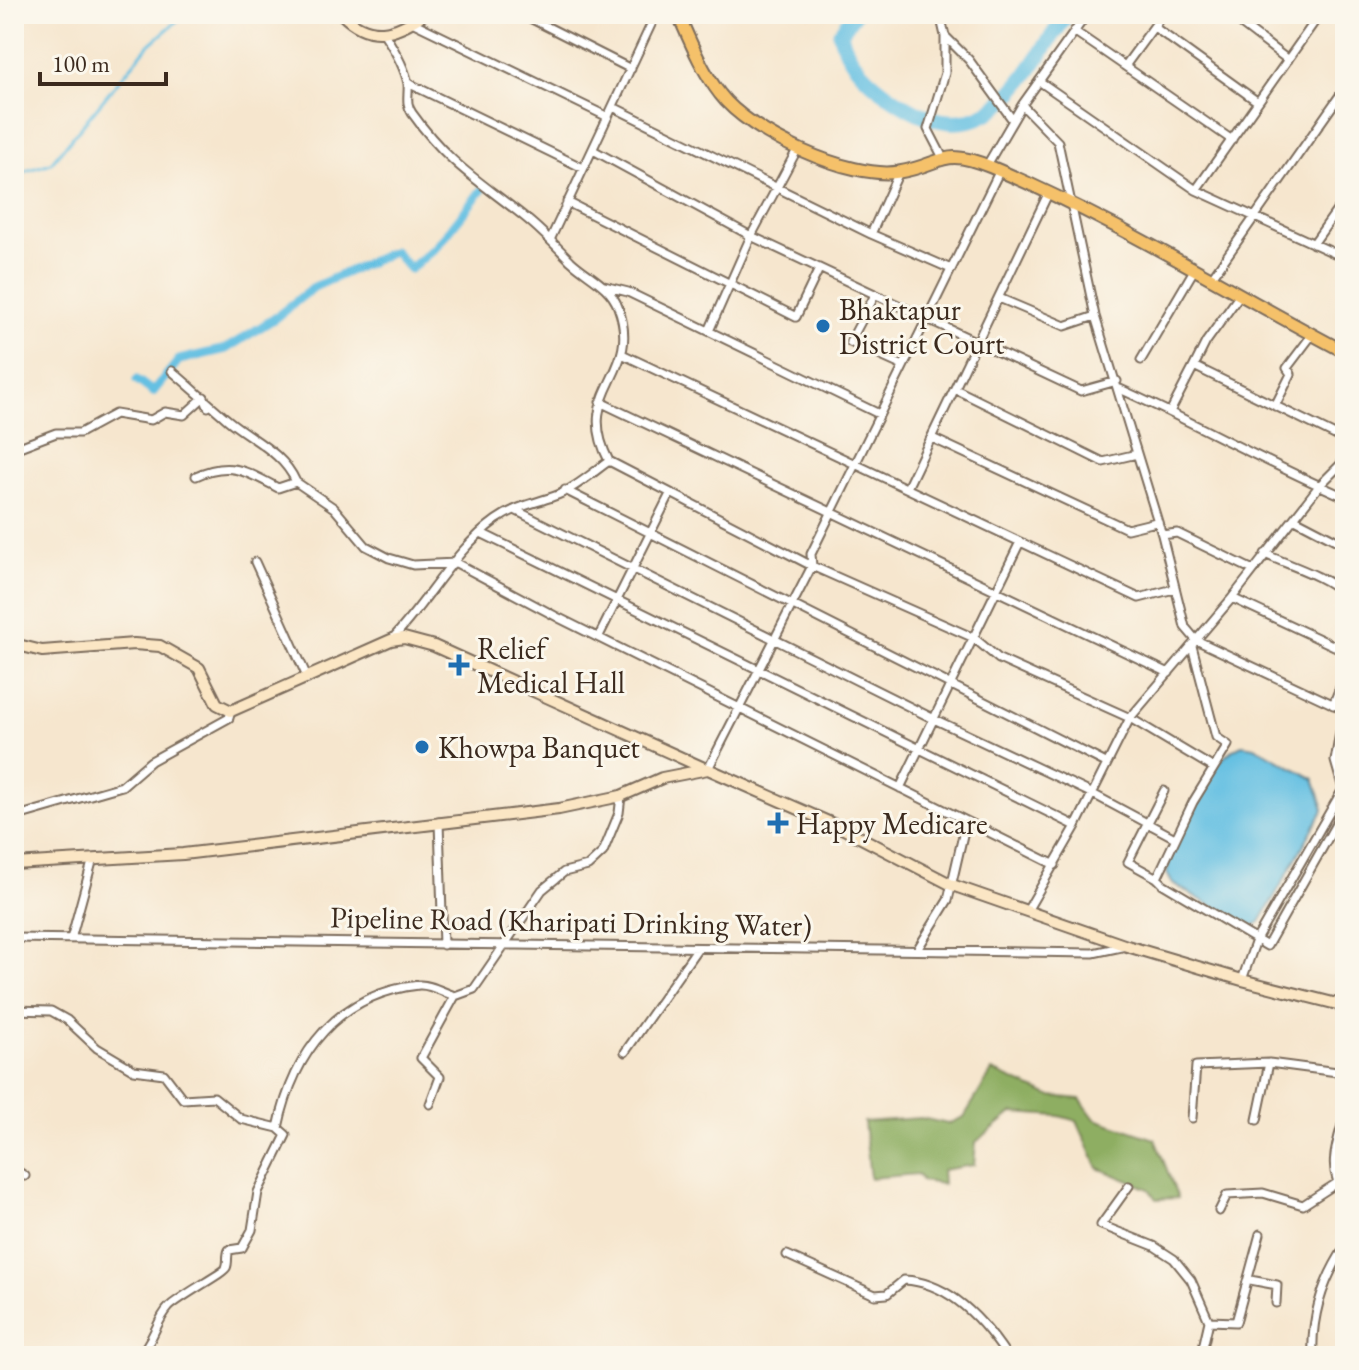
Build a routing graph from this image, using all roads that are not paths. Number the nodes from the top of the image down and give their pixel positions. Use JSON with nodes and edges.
{"nodes":[{"id":1,"x":342,"y":14,"type":"edge"},
{"id":2,"x":424,"y":14,"type":"edge"},
{"id":3,"x":522,"y":14,"type":"edge"},
{"id":4,"x":656,"y":14,"type":"edge"},
{"id":5,"x":678,"y":14,"type":"edge"},
{"id":6,"x":940,"y":14,"type":"edge"},
{"id":7,"x":1087,"y":14,"type":"edge"},
{"id":8,"x":1163,"y":14,"type":"edge"},
{"id":9,"x":1228,"y":14,"type":"edge"},
{"id":10,"x":1320,"y":14,"type":"edge"},
{"id":11,"x":1334,"y":14,"type":"edge"},
{"id":12,"x":1345,"y":21,"type":"edge"},
{"id":13,"x":412,"y":22,"type":"junction"},
{"id":14,"x":1154,"y":27,"type":"junction"},
{"id":15,"x":1074,"y":31,"type":"junction"},
{"id":16,"x":385,"y":35,"type":"junction"},
{"id":17,"x":945,"y":36,"type":"junction"},
{"id":18,"x":1288,"y":60,"type":"junction"},
{"id":19,"x":1125,"y":66,"type":"junction"},
{"id":20,"x":631,"y":69,"type":"junction"},
{"id":21,"x":1039,"y":81,"type":"junction"},
{"id":22,"x":408,"y":83,"type":"junction"},
{"id":23,"x":1345,"y":88,"type":"edge"},
{"id":24,"x":1258,"y":102,"type":"junction"},
{"id":25,"x":1022,"y":105,"type":"junction"},
{"id":26,"x":613,"y":107,"type":"junction"},
{"id":27,"x":1010,"y":116,"type":"junction"},
{"id":28,"x":608,"y":117,"type":"junction"},
{"id":29,"x":1232,"y":140,"type":"junction"},
{"id":30,"x":798,"y":148,"type":"junction"},
{"id":31,"x":593,"y":150,"type":"junction"},
{"id":32,"x":942,"y":156,"type":"junction"},
{"id":33,"x":987,"y":165,"type":"junction"},
{"id":34,"x":583,"y":168,"type":"junction"},
{"id":35,"x":1000,"y":170,"type":"junction"},
{"id":36,"x":899,"y":172,"type":"junction"},
{"id":37,"x":777,"y":186,"type":"junction"},
{"id":38,"x":1196,"y":190,"type":"junction"},
{"id":39,"x":1048,"y":194,"type":"junction"},
{"id":40,"x":1345,"y":199,"type":"edge"},
{"id":41,"x":567,"y":202,"type":"junction"},
{"id":42,"x":1070,"y":204,"type":"junction"},
{"id":43,"x":1255,"y":217,"type":"junction"},
{"id":44,"x":871,"y":234,"type":"junction"},
{"id":45,"x":751,"y":236,"type":"junction"},
{"id":46,"x":550,"y":240,"type":"junction"},
{"id":47,"x":1313,"y":244,"type":"junction"},
{"id":48,"x":1345,"y":258,"type":"edge"},
{"id":49,"x":819,"y":269,"type":"junction"},
{"id":50,"x":951,"y":269,"type":"junction"},
{"id":51,"x":1194,"y":270,"type":"junction"},
{"id":52,"x":1211,"y":279,"type":"junction"},
{"id":53,"x":730,"y":282,"type":"junction"},
{"id":54,"x":604,"y":286,"type":"junction"},
{"id":55,"x":875,"y":295,"type":"junction"},
{"id":56,"x":1239,"y":296,"type":"junction"},
{"id":57,"x":999,"y":298,"type":"junction"},
{"id":58,"x":1095,"y":316,"type":"junction"},
{"id":59,"x":926,"y":319,"type":"junction"},
{"id":60,"x":709,"y":331,"type":"junction"},
{"id":61,"x":1312,"y":335,"type":"junction"},
{"id":62,"x":977,"y":343,"type":"junction"},
{"id":63,"x":1345,"y":352,"type":"edge"},
{"id":64,"x":624,"y":355,"type":"junction"},
{"id":65,"x":1141,"y":360,"type":"dead end"},
{"id":66,"x":903,"y":366,"type":"junction"},
{"id":67,"x":1194,"y":366,"type":"junction"},
{"id":68,"x":172,"y":371,"type":"dead end"},
{"id":69,"x":1118,"y":385,"type":"junction"},
{"id":70,"x":955,"y":389,"type":"junction"},
{"id":71,"x":204,"y":397,"type":"junction"},
{"id":72,"x":600,"y":402,"type":"junction"},
{"id":73,"x":1275,"y":406,"type":"junction"},
{"id":74,"x":208,"y":407,"type":"dead end"},
{"id":75,"x":1170,"y":412,"type":"junction"},
{"id":76,"x":879,"y":414,"type":"junction"},
{"id":77,"x":932,"y":438,"type":"junction"},
{"id":78,"x":1345,"y":440,"type":"edge"},
{"id":79,"x":14,"y":449,"type":"edge"},
{"id":80,"x":1137,"y":454,"type":"junction"},
{"id":81,"x":1345,"y":460,"type":"edge"},
{"id":82,"x":609,"y":461,"type":"junction"},
{"id":83,"x":857,"y":461,"type":"junction"},
{"id":84,"x":196,"y":476,"type":"dead end"},
{"id":85,"x":296,"y":482,"type":"junction"},
{"id":86,"x":1319,"y":486,"type":"junction"},
{"id":87,"x":907,"y":488,"type":"junction"},
{"id":88,"x":565,"y":490,"type":"junction"},
{"id":89,"x":670,"y":494,"type":"junction"},
{"id":90,"x":1345,"y":497,"type":"edge"},
{"id":91,"x":515,"y":510,"type":"junction"},
{"id":92,"x":831,"y":513,"type":"junction"},
{"id":93,"x":1295,"y":519,"type":"junction"},
{"id":94,"x":1156,"y":522,"type":"junction"},
{"id":95,"x":481,"y":533,"type":"junction"},
{"id":96,"x":651,"y":534,"type":"junction"},
{"id":97,"x":1162,"y":535,"type":"junction"},
{"id":98,"x":1020,"y":542,"type":"junction"},
{"id":99,"x":1345,"y":545,"type":"edge"},
{"id":100,"x":1265,"y":554,"type":"junction"},
{"id":101,"x":255,"y":562,"type":"dead end"},
{"id":102,"x":456,"y":563,"type":"junction"},
{"id":103,"x":812,"y":566,"type":"junction"},
{"id":104,"x":633,"y":568,"type":"junction"},
{"id":105,"x":1253,"y":570,"type":"junction"},
{"id":106,"x":1174,"y":589,"type":"junction"},
{"id":107,"x":997,"y":592,"type":"junction"},
{"id":108,"x":1345,"y":594,"type":"edge"},
{"id":109,"x":1232,"y":598,"type":"junction"},
{"id":110,"x":616,"y":600,"type":"junction"},
{"id":111,"x":792,"y":606,"type":"junction"},
{"id":112,"x":599,"y":636,"type":"junction"},
{"id":113,"x":974,"y":638,"type":"junction"},
{"id":114,"x":777,"y":639,"type":"junction"},
{"id":115,"x":391,"y":640,"type":"junction"},
{"id":116,"x":1194,"y":643,"type":"junction"},
{"id":117,"x":14,"y":644,"type":"edge"},
{"id":118,"x":1345,"y":651,"type":"edge"},
{"id":119,"x":761,"y":669,"type":"junction"},
{"id":120,"x":1169,"y":673,"type":"junction"},
{"id":121,"x":1345,"y":675,"type":"edge"},
{"id":122,"x":308,"y":679,"type":"junction"},
{"id":123,"x":951,"y":685,"type":"junction"},
{"id":124,"x":1333,"y":705,"type":"junction"},
{"id":125,"x":742,"y":707,"type":"junction"},
{"id":126,"x":1344,"y":710,"type":"edge"},
{"id":127,"x":231,"y":711,"type":"junction"},
{"id":128,"x":1130,"y":718,"type":"junction"},
{"id":129,"x":934,"y":719,"type":"junction"},
{"id":130,"x":919,"y":749,"type":"junction"},
{"id":131,"x":1106,"y":763,"type":"junction"},
{"id":132,"x":1212,"y":767,"type":"junction"},
{"id":133,"x":708,"y":769,"type":"junction"},
{"id":134,"x":900,"y":788,"type":"junction"},
{"id":135,"x":1164,"y":791,"type":"dead end"},
{"id":136,"x":1091,"y":793,"type":"junction"},
{"id":137,"x":1344,"y":793,"type":"edge"},
{"id":138,"x":621,"y":796,"type":"junction"},
{"id":139,"x":1345,"y":808,"type":"edge"},
{"id":140,"x":14,"y":817,"type":"edge"},
{"id":141,"x":439,"y":822,"type":"junction"},
{"id":142,"x":966,"y":822,"type":"junction"},
{"id":143,"x":1148,"y":823,"type":"junction"},
{"id":144,"x":1076,"y":826,"type":"junction"},
{"id":145,"x":1175,"y":838,"type":"junction"},
{"id":146,"x":92,"y":862,"type":"junction"},
{"id":147,"x":14,"y":864,"type":"edge"},
{"id":148,"x":1055,"y":865,"type":"junction"},
{"id":149,"x":1157,"y":878,"type":"junction"},
{"id":150,"x":952,"y":885,"type":"junction"},
{"id":151,"x":1027,"y":911,"type":"junction"},
{"id":152,"x":14,"y":938,"type":"edge"},
{"id":153,"x":71,"y":939,"type":"junction"},
{"id":154,"x":1256,"y":940,"type":"junction"},
{"id":155,"x":443,"y":945,"type":"junction"},
{"id":156,"x":1127,"y":946,"type":"junction"},
{"id":157,"x":501,"y":947,"type":"junction"},
{"id":158,"x":697,"y":949,"type":"junction"},
{"id":159,"x":917,"y":950,"type":"junction"},
{"id":160,"x":1242,"y":980,"type":"junction"},
{"id":161,"x":455,"y":996,"type":"junction"},
{"id":162,"x":1345,"y":1006,"type":"edge"},
{"id":163,"x":14,"y":1010,"type":"edge"},
{"id":164,"x":625,"y":1052,"type":"dead end"},
{"id":165,"x":1269,"y":1063,"type":"junction"},
{"id":166,"x":1345,"y":1073,"type":"edge"},
{"id":167,"x":430,"y":1104,"type":"dead end"},
{"id":168,"x":1345,"y":1115,"type":"edge"},
{"id":169,"x":1192,"y":1118,"type":"dead end"},
{"id":170,"x":1257,"y":1120,"type":"dead end"},
{"id":171,"x":278,"y":1128,"type":"junction"},
{"id":172,"x":14,"y":1169,"type":"edge"},
{"id":173,"x":25,"y":1176,"type":"dead end"},
{"id":174,"x":1337,"y":1183,"type":"junction"},
{"id":175,"x":1129,"y":1186,"type":"dead end"},
{"id":176,"x":1345,"y":1192,"type":"edge"},
{"id":177,"x":1219,"y":1211,"type":"dead end"},
{"id":178,"x":1260,"y":1234,"type":"dead end"},
{"id":179,"x":1345,"y":1247,"type":"edge"},
{"id":180,"x":787,"y":1255,"type":"dead end"},
{"id":181,"x":1250,"y":1280,"type":"junction"},
{"id":182,"x":1276,"y":1303,"type":"dead end"},
{"id":183,"x":1209,"y":1321,"type":"junction"},
{"id":184,"x":139,"y":1355,"type":"edge"},
{"id":185,"x":1007,"y":1356,"type":"edge"},
{"id":186,"x":1201,"y":1356,"type":"edge"},
{"id":187,"x":1313,"y":1356,"type":"edge"}],
"edges":[{"from":1,"to":16,"type":"main road"},
{"from":2,"to":13,"type":"main road"},
{"from":3,"to":20,"type":"street"},
{"from":4,"to":20,"type":"street"},
{"from":5,"to":30,"type":"main road"},
{"from":6,"to":17,"type":"street"},
{"from":7,"to":15,"type":"street"},
{"from":8,"to":14,"type":"street"},
{"from":9,"to":18,"type":"street"},
{"from":10,"to":18,"type":"street"},
{"from":11,"to":12,"type":"street"},
{"from":13,"to":16,"type":"main road"},
{"from":13,"to":28,"type":"street"},
{"from":14,"to":19,"type":"street"},
{"from":14,"to":24,"type":"street"},
{"from":15,"to":19,"type":"street"},
{"from":15,"to":21,"type":"street"},
{"from":16,"to":22,"type":"street"},
{"from":17,"to":27,"type":"street"},
{"from":17,"to":32,"type":"street"},
{"from":18,"to":24,"type":"street"},
{"from":19,"to":29,"type":"street"},
{"from":20,"to":26,"type":"street"},
{"from":21,"to":25,"type":"street"},
{"from":21,"to":38,"type":"street"},
{"from":22,"to":34,"type":"street"},
{"from":22,"to":46,"type":"street"},
{"from":23,"to":43,"type":"street"},
{"from":24,"to":29,"type":"street"},
{"from":25,"to":27,"type":"street"},
{"from":25,"to":42,"type":"street"},
{"from":26,"to":28,"type":"street"},
{"from":26,"to":37,"type":"street"},
{"from":27,"to":33,"type":"street"},
{"from":28,"to":31,"type":"street"},
{"from":29,"to":38,"type":"street"},
{"from":30,"to":36,"type":"main road"},
{"from":30,"to":37,"type":"street"},
{"from":31,"to":34,"type":"street"},
{"from":31,"to":45,"type":"street"},
{"from":32,"to":33,"type":"main road"},
{"from":32,"to":36,"type":"main road"},
{"from":33,"to":35,"type":"main road"},
{"from":34,"to":41,"type":"street"},
{"from":35,"to":39,"type":"main road"},
{"from":35,"to":50,"type":"street"},
{"from":36,"to":44,"type":"street"},
{"from":37,"to":44,"type":"street"},
{"from":37,"to":45,"type":"street"},
{"from":38,"to":43,"type":"street"},
{"from":39,"to":42,"type":"main road"},
{"from":39,"to":57,"type":"street"},
{"from":40,"to":47,"type":"street"},
{"from":41,"to":46,"type":"street"},
{"from":41,"to":53,"type":"street"},
{"from":42,"to":51,"type":"main road"},
{"from":42,"to":58,"type":"street"},
{"from":43,"to":47,"type":"street"},
{"from":43,"to":52,"type":"street"},
{"from":44,"to":50,"type":"street"},
{"from":45,"to":49,"type":"street"},
{"from":45,"to":53,"type":"street"},
{"from":46,"to":54,"type":"street"},
{"from":47,"to":48,"type":"street"},
{"from":49,"to":53,"type":"street"},
{"from":49,"to":55,"type":"street"},
{"from":50,"to":59,"type":"street"},
{"from":51,"to":52,"type":"main road"},
{"from":51,"to":65,"type":"street"},
{"from":52,"to":56,"type":"main road"},
{"from":53,"to":60,"type":"street"},
{"from":54,"to":60,"type":"street"},
{"from":54,"to":64,"type":"street"},
{"from":55,"to":59,"type":"street"},
{"from":55,"to":66,"type":"street"},
{"from":56,"to":61,"type":"main road"},
{"from":56,"to":67,"type":"street"},
{"from":57,"to":58,"type":"street"},
{"from":57,"to":62,"type":"street"},
{"from":58,"to":69,"type":"street"},
{"from":59,"to":62,"type":"street"},
{"from":59,"to":66,"type":"street"},
{"from":60,"to":76,"type":"street"},
{"from":61,"to":63,"type":"main road"},
{"from":61,"to":73,"type":"street"},
{"from":62,"to":69,"type":"street"},
{"from":62,"to":70,"type":"street"},
{"from":64,"to":72,"type":"street"},
{"from":64,"to":83,"type":"street"},
{"from":66,"to":76,"type":"street"},
{"from":67,"to":73,"type":"street"},
{"from":67,"to":75,"type":"street"},
{"from":68,"to":71,"type":"street"},
{"from":69,"to":75,"type":"street"},
{"from":69,"to":80,"type":"street"},
{"from":70,"to":77,"type":"street"},
{"from":70,"to":80,"type":"street"},
{"from":71,"to":74,"type":"street"},
{"from":71,"to":79,"type":"street"},
{"from":71,"to":85,"type":"street"},
{"from":72,"to":82,"type":"street"},
{"from":72,"to":92,"type":"street"},
{"from":73,"to":78,"type":"street"},
{"from":75,"to":86,"type":"street"},
{"from":76,"to":83,"type":"street"},
{"from":77,"to":87,"type":"street"},
{"from":77,"to":94,"type":"street"},
{"from":80,"to":94,"type":"street"},
{"from":81,"to":86,"type":"street"},
{"from":82,"to":88,"type":"street"},
{"from":82,"to":89,"type":"street"},
{"from":83,"to":87,"type":"street"},
{"from":83,"to":92,"type":"street"},
{"from":84,"to":85,"type":"street"},
{"from":85,"to":102,"type":"street"},
{"from":86,"to":90,"type":"street"},
{"from":86,"to":93,"type":"street"},
{"from":87,"to":98,"type":"street"},
{"from":88,"to":91,"type":"street"},
{"from":88,"to":96,"type":"street"},
{"from":89,"to":96,"type":"street"},
{"from":89,"to":103,"type":"street"},
{"from":91,"to":95,"type":"street"},
{"from":91,"to":104,"type":"street"},
{"from":92,"to":103,"type":"street"},
{"from":92,"to":107,"type":"street"},
{"from":93,"to":99,"type":"street"},
{"from":93,"to":100,"type":"street"},
{"from":94,"to":97,"type":"street"},
{"from":95,"to":102,"type":"street"},
{"from":95,"to":110,"type":"street"},
{"from":96,"to":104,"type":"street"},
{"from":96,"to":111,"type":"street"},
{"from":97,"to":105,"type":"street"},
{"from":97,"to":106,"type":"street"},
{"from":98,"to":106,"type":"street"},
{"from":98,"to":107,"type":"street"},
{"from":100,"to":105,"type":"street"},
{"from":100,"to":108,"type":"street"},
{"from":101,"to":122,"type":"street"},
{"from":102,"to":112,"type":"street"},
{"from":102,"to":115,"type":"street"},
{"from":103,"to":111,"type":"street"},
{"from":103,"to":113,"type":"street"},
{"from":104,"to":110,"type":"street"},
{"from":104,"to":114,"type":"street"},
{"from":105,"to":109,"type":"street"},
{"from":106,"to":116,"type":"street"},
{"from":107,"to":113,"type":"street"},
{"from":107,"to":120,"type":"street"},
{"from":109,"to":116,"type":"street"},
{"from":109,"to":118,"type":"street"},
{"from":110,"to":112,"type":"street"},
{"from":110,"to":119,"type":"street"},
{"from":111,"to":114,"type":"street"},
{"from":111,"to":123,"type":"street"},
{"from":112,"to":125,"type":"street"},
{"from":113,"to":123,"type":"street"},
{"from":113,"to":128,"type":"street"},
{"from":114,"to":119,"type":"street"},
{"from":114,"to":129,"type":"street"},
{"from":115,"to":122,"type":"main road"},
{"from":115,"to":133,"type":"main road"},
{"from":116,"to":120,"type":"street"},
{"from":116,"to":124,"type":"street"},
{"from":116,"to":132,"type":"street"},
{"from":117,"to":127,"type":"main road"},
{"from":119,"to":125,"type":"street"},
{"from":119,"to":130,"type":"street"},
{"from":120,"to":128,"type":"street"},
{"from":121,"to":124,"type":"street"},
{"from":122,"to":127,"type":"main road"},
{"from":123,"to":129,"type":"street"},
{"from":123,"to":131,"type":"street"},
{"from":124,"to":126,"type":"street"},
{"from":125,"to":133,"type":"street"},
{"from":125,"to":134,"type":"street"},
{"from":126,"to":137,"type":"street"},
{"from":127,"to":140,"type":"street"},
{"from":128,"to":131,"type":"street"},
{"from":128,"to":132,"type":"street"},
{"from":129,"to":130,"type":"street"},
{"from":129,"to":136,"type":"street"},
{"from":130,"to":134,"type":"street"},
{"from":130,"to":144,"type":"street"},
{"from":131,"to":136,"type":"street"},
{"from":132,"to":145,"type":"street"},
{"from":133,"to":138,"type":"main road"},
{"from":133,"to":150,"type":"main road"},
{"from":134,"to":142,"type":"street"},
{"from":135,"to":143,"type":"street"},
{"from":136,"to":143,"type":"street"},
{"from":136,"to":144,"type":"street"},
{"from":137,"to":154,"type":"street"},
{"from":138,"to":141,"type":"main road"},
{"from":138,"to":157,"type":"street"},
{"from":139,"to":154,"type":"street"},
{"from":141,"to":146,"type":"main road"},
{"from":141,"to":155,"type":"street"},
{"from":142,"to":148,"type":"street"},
{"from":142,"to":150,"type":"street"},
{"from":143,"to":145,"type":"street"},
{"from":143,"to":149,"type":"street"},
{"from":144,"to":148,"type":"street"},
{"from":145,"to":149,"type":"street"},
{"from":146,"to":147,"type":"main road"},
{"from":146,"to":153,"type":"street"},
{"from":148,"to":151,"type":"street"},
{"from":149,"to":154,"type":"street"},
{"from":150,"to":151,"type":"main road"},
{"from":150,"to":159,"type":"street"},
{"from":151,"to":156,"type":"main road"},
{"from":152,"to":153,"type":"street","name":"Pipeline Road (Kharipati Drinking Water)"},
{"from":153,"to":155,"type":"street","name":"Pipeline Road (Kharipati Drinking Water)"},
{"from":154,"to":160,"type":"street"},
{"from":155,"to":157,"type":"street","name":"Pipeline Road (Kharipati Drinking Water)"},
{"from":156,"to":159,"type":"street","name":"Pipeline Road (Kharipati Drinking Water)"},
{"from":156,"to":160,"type":"main road"},
{"from":157,"to":158,"type":"street","name":"Pipeline Road (Kharipati Drinking Water)"},
{"from":157,"to":161,"type":"street"},
{"from":158,"to":159,"type":"street","name":"Pipeline Road (Kharipati Drinking Water)"},
{"from":158,"to":164,"type":"street"},
{"from":160,"to":162,"type":"main road"},
{"from":161,"to":167,"type":"street"},
{"from":161,"to":171,"type":"street"},
{"from":163,"to":171,"type":"street"},
{"from":165,"to":166,"type":"street"},
{"from":165,"to":169,"type":"street"},
{"from":165,"to":170,"type":"street"},
{"from":168,"to":174,"type":"street"},
{"from":171,"to":184,"type":"street"},
{"from":172,"to":173,"type":"street"},
{"from":174,"to":176,"type":"street"},
{"from":174,"to":177,"type":"street"},
{"from":175,"to":183,"type":"street"},
{"from":178,"to":181,"type":"street"},
{"from":179,"to":187,"type":"street"},
{"from":180,"to":185,"type":"street"},
{"from":181,"to":182,"type":"street"},
{"from":181,"to":183,"type":"street"},
{"from":183,"to":186,"type":"street"}]}
